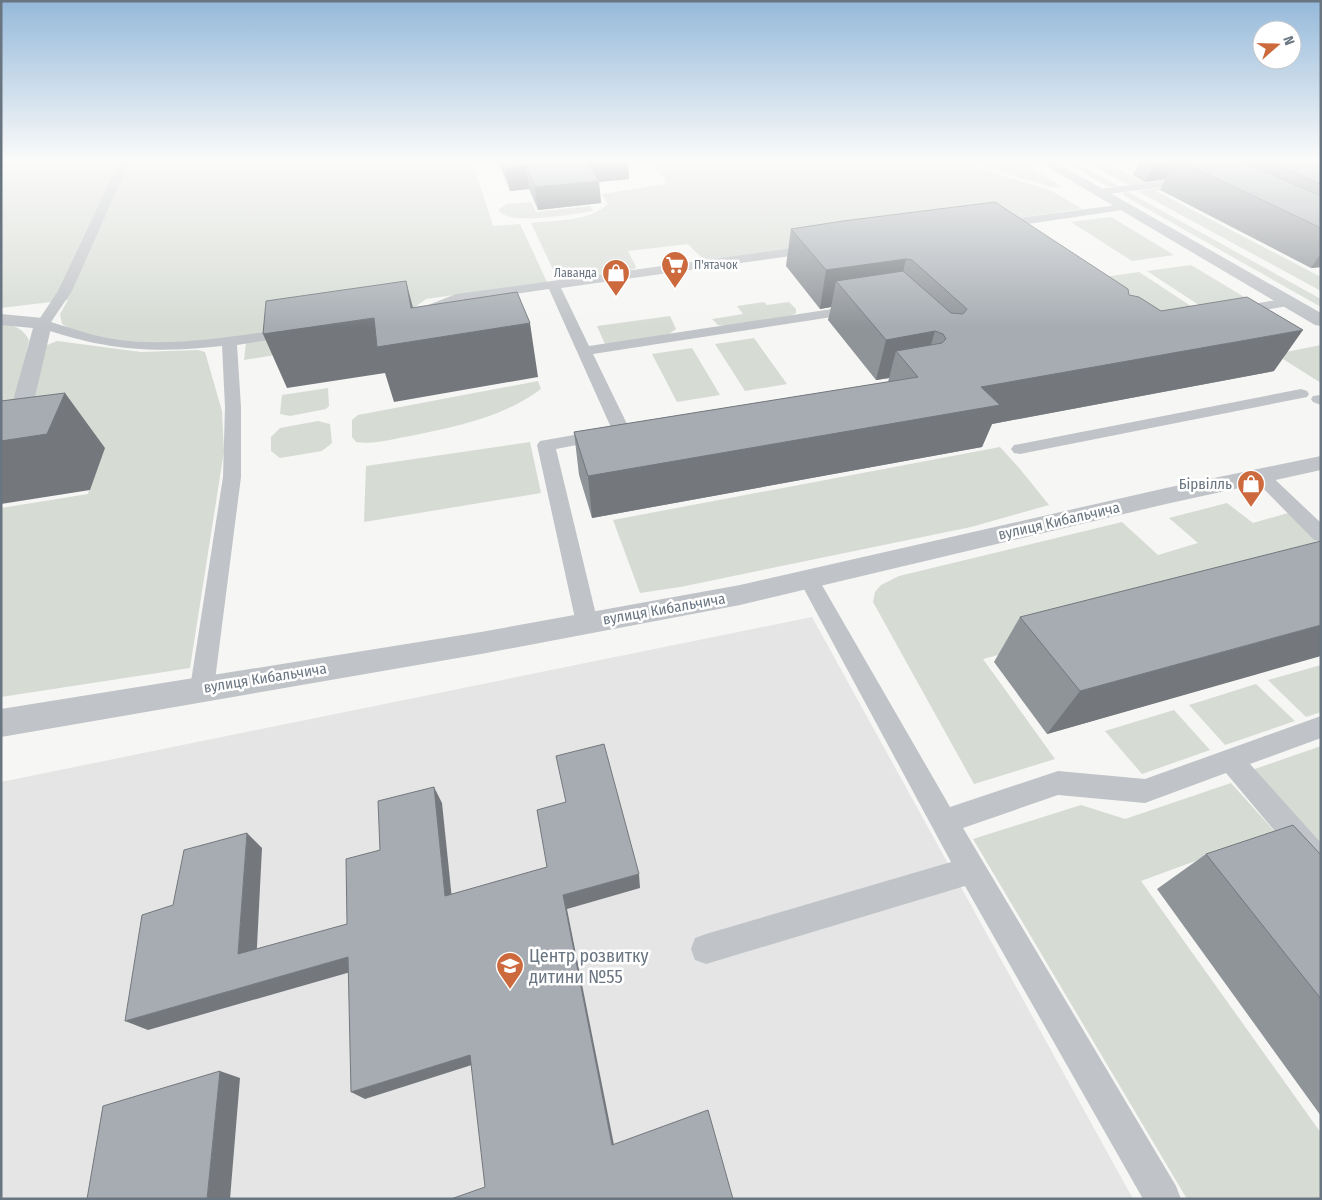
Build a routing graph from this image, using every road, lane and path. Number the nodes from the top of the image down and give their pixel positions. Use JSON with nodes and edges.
{"nodes":[{"id":1,"x":99,"y":216,"type":"edge"},
{"id":2,"x":1059,"y":216,"type":"edge"},
{"id":3,"x":1140,"y":216,"type":"edge"},
{"id":4,"x":979,"y":227,"type":"edge"},
{"id":5,"x":833,"y":247,"type":"edge"},
{"id":6,"x":553,"y":284,"type":"junction"},
{"id":7,"x":1289,"y":302,"type":"junction"},
{"id":8,"x":868,"y":308,"type":"edge"},
{"id":9,"x":1219,"y":314,"type":"edge"},
{"id":10,"x":404,"y":317,"type":"edge"},
{"id":11,"x":1,"y":319,"type":"edge"},
{"id":12,"x":1321,"y":321,"type":"edge"},
{"id":13,"x":43,"y":324,"type":"junction"},
{"id":14,"x":309,"y":330,"type":"edge"},
{"id":15,"x":229,"y":342,"type":"junction"},
{"id":16,"x":584,"y":351,"type":"junction"},
{"id":17,"x":1301,"y":394,"type":"dead end"},
{"id":18,"x":661,"y":425,"type":"edge"},
{"id":19,"x":622,"y":432,"type":"junction"},
{"id":20,"x":1,"y":437,"type":"edge"},
{"id":21,"x":1020,"y":449,"type":"dead end"},
{"id":22,"x":1321,"y":463,"type":"edge"},
{"id":23,"x":1261,"y":476,"type":"junction"},
{"id":24,"x":1321,"y":535,"type":"edge"},
{"id":25,"x":808,"y":578,"type":"junction"},
{"id":26,"x":587,"y":623,"type":"junction"},
{"id":27,"x":202,"y":688,"type":"junction"},
{"id":28,"x":1,"y":723,"type":"edge"},
{"id":29,"x":1321,"y":727,"type":"edge"},
{"id":30,"x":1230,"y":759,"type":"junction"},
{"id":31,"x":944,"y":822,"type":"junction"},
{"id":32,"x":1321,"y":864,"type":"edge"},
{"id":33,"x":971,"y":870,"type":"junction"},
{"id":34,"x":706,"y":948,"type":"dead end"},
{"id":35,"x":1163,"y":1199,"type":"edge"}],
"edges":[{"from":1,"to":13,"type":"lane"},
{"from":2,"to":4,"type":"lane"},
{"from":3,"to":7,"type":"street"},
{"from":5,"to":6,"type":"lane"},
{"from":6,"to":10,"type":"lane"},
{"from":6,"to":16,"type":"lane"},
{"from":7,"to":9,"type":"lane"},
{"from":7,"to":12,"type":"street"},
{"from":8,"to":16,"type":"lane"},
{"from":11,"to":13,"type":"street"},
{"from":13,"to":15,"type":"lane"},
{"from":13,"to":20,"type":"street"},
{"from":14,"to":15,"type":"lane"},
{"from":15,"to":27,"type":"lane"},
{"from":16,"to":19,"type":"lane"},
{"from":17,"to":21,"type":"lane"},
{"from":18,"to":19,"type":"lane"},
{"from":19,"to":26,"type":"lane"},
{"from":22,"to":23,"type":"street","name":"вулиця Кибальчича"},
{"from":23,"to":24,"type":"lane"},
{"from":23,"to":25,"type":"street","name":"вулиця Кибальчича"},
{"from":25,"to":26,"type":"street","name":"вулиця Кибальчича"},
{"from":25,"to":31,"type":"lane"},
{"from":26,"to":27,"type":"street","name":"вулиця Кибальчича"},
{"from":27,"to":28,"type":"street","name":"вулиця Кибальчича"},
{"from":29,"to":30,"type":"lane"},
{"from":30,"to":31,"type":"lane"},
{"from":30,"to":32,"type":"lane"},
{"from":31,"to":33,"type":"lane"},
{"from":33,"to":34,"type":"lane"},
{"from":33,"to":35,"type":"lane"}]}
